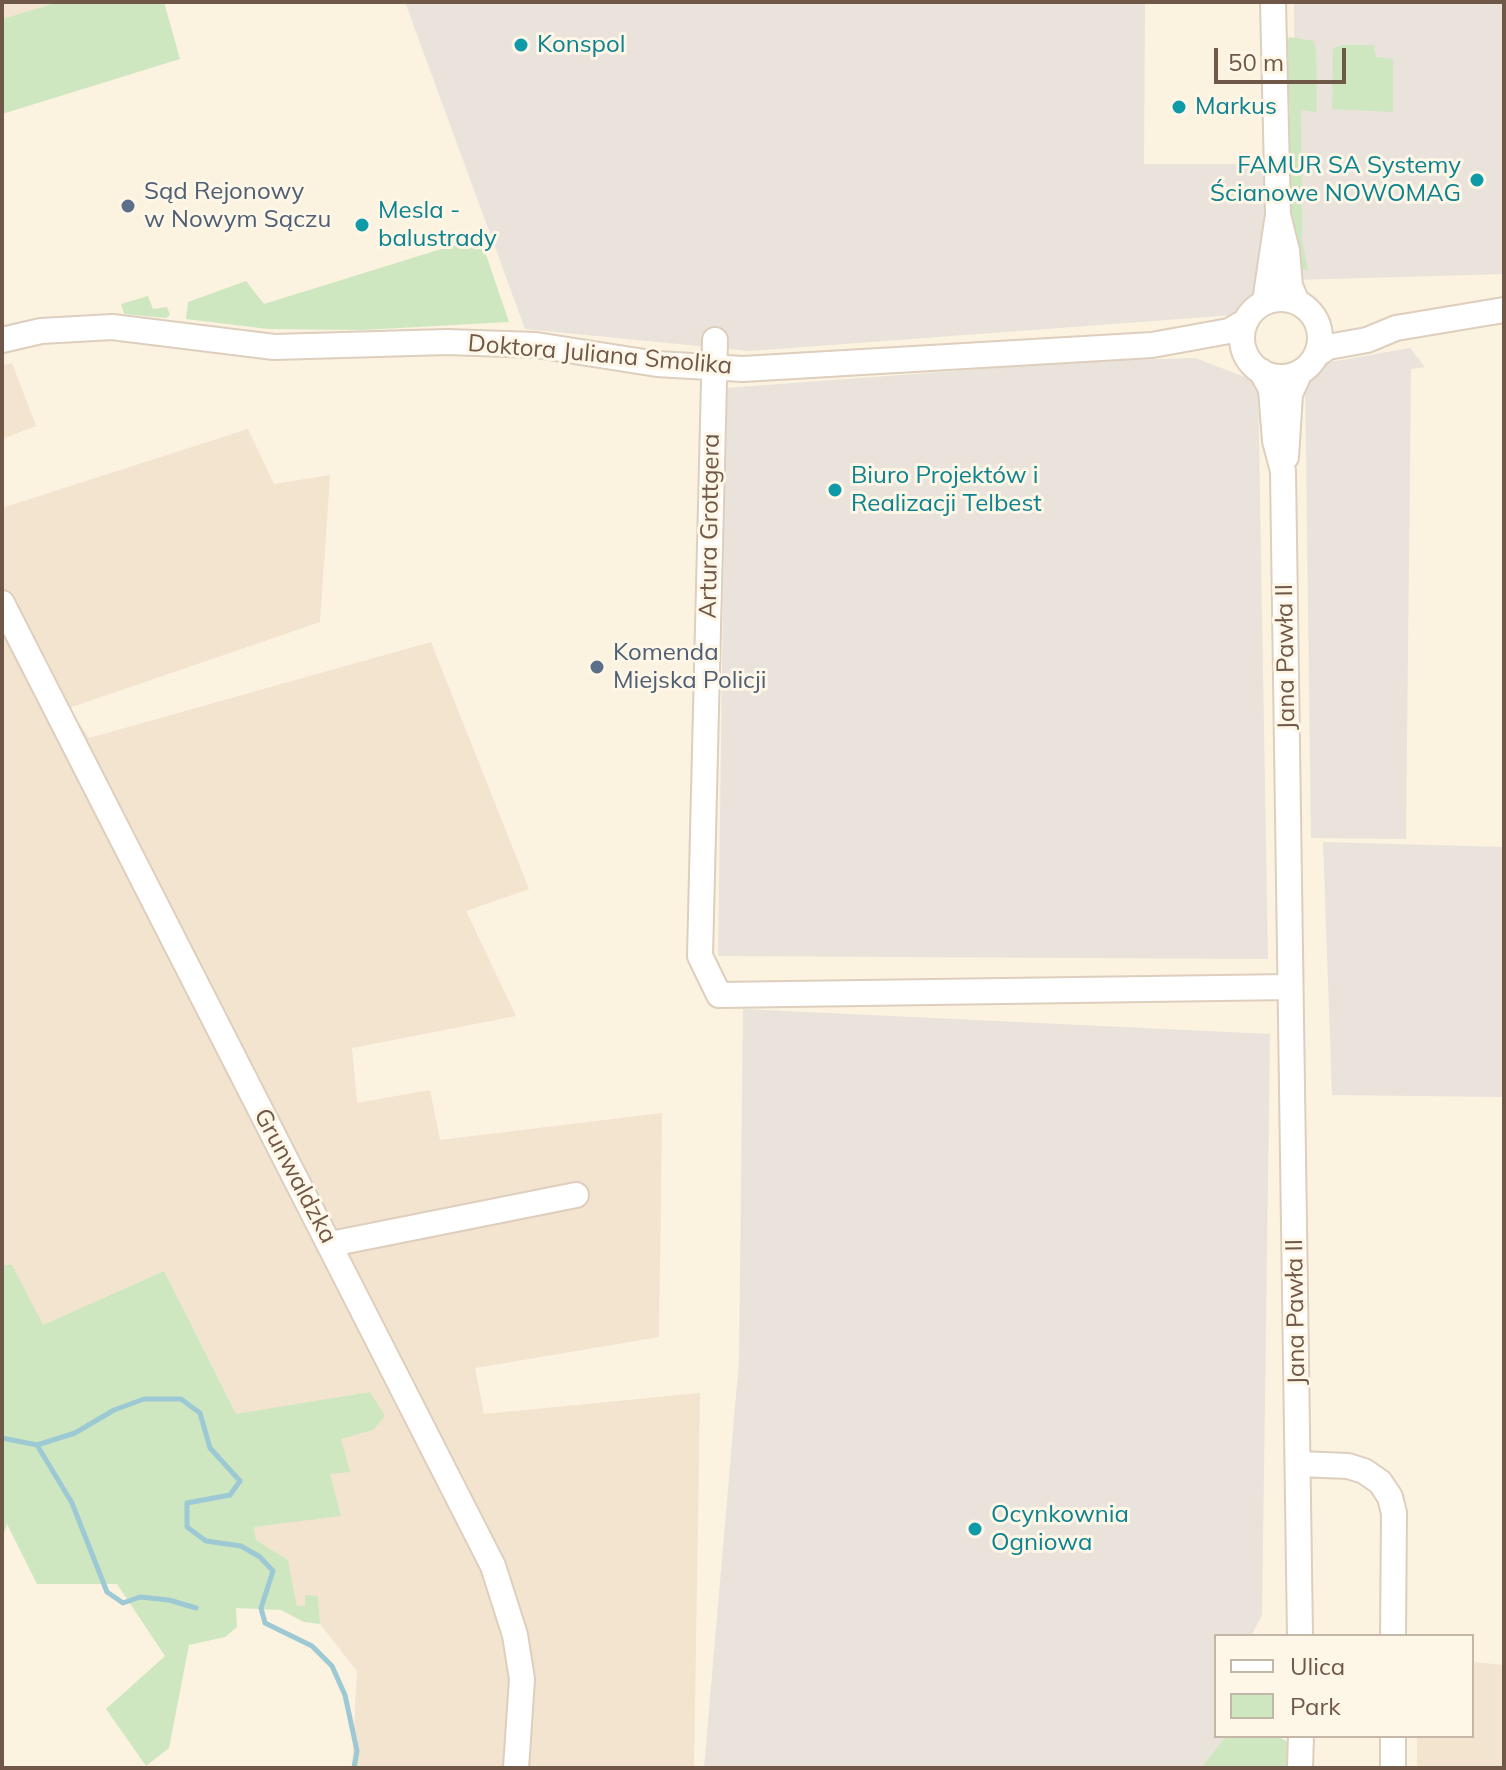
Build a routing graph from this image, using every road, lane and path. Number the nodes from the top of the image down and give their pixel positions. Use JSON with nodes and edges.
{"nodes":[{"id":1,"x":1273,"y":2,"type":"edge"},
{"id":2,"x":1278,"y":215,"type":"junction"},
{"id":3,"x":1265,"y":302,"type":"junction"},
{"id":4,"x":1297,"y":302,"type":"junction"},
{"id":5,"x":1504,"y":310,"type":"edge"},
{"id":6,"x":1315,"y":319,"type":"junction"},
{"id":7,"x":1246,"y":321,"type":"junction"},
{"id":8,"x":1396,"y":328,"type":"junction"},
{"id":9,"x":2,"y":340,"type":"edge"},
{"id":10,"x":715,"y":340,"type":"dead end"},
{"id":11,"x":1152,"y":345,"type":"junction"},
{"id":12,"x":1308,"y":363,"type":"junction"},
{"id":13,"x":1254,"y":364,"type":"junction"},
{"id":14,"x":714,"y":369,"type":"junction"},
{"id":15,"x":1283,"y":471,"type":"junction"},
{"id":16,"x":2,"y":603,"type":"edge"},
{"id":17,"x":1290,"y":987,"type":"junction"},
{"id":18,"x":576,"y":1195,"type":"dead end"},
{"id":19,"x":331,"y":1244,"type":"junction"},
{"id":20,"x":1299,"y":1464,"type":"junction"},
{"id":21,"x":1300,"y":1634,"type":"edge"},
{"id":22,"x":1393,"y":1634,"type":"edge"},
{"id":23,"x":1301,"y":1738,"type":"edge"},
{"id":24,"x":1393,"y":1738,"type":"edge"},
{"id":25,"x":516,"y":1768,"type":"edge"},
{"id":26,"x":1300,"y":1768,"type":"edge"},
{"id":27,"x":1393,"y":1768,"type":"edge"}],
"edges":[{"from":1,"to":2,"type":"street"},
{"from":2,"to":3,"type":"street"},
{"from":2,"to":4,"type":"street"},
{"from":3,"to":4,"type":"street"},
{"from":3,"to":7,"type":"street"},
{"from":4,"to":6,"type":"street"},
{"from":5,"to":8,"type":"street"},
{"from":6,"to":8,"type":"street"},
{"from":6,"to":12,"type":"street"},
{"from":7,"to":11,"type":"street","name":"Doktora Juliana Smolika"},
{"from":7,"to":13,"type":"street"},
{"from":8,"to":12,"type":"street"},
{"from":9,"to":14,"type":"street","name":"Doktora Juliana Smolika"},
{"from":10,"to":14,"type":"street","name":"Artura Grottgera"},
{"from":11,"to":13,"type":"street","name":"Doktora Juliana Smolika"},
{"from":11,"to":14,"type":"street","name":"Doktora Juliana Smolika"},
{"from":12,"to":13,"type":"street"},
{"from":12,"to":15,"type":"street","name":"Jana Pawła II"},
{"from":13,"to":15,"type":"street","name":"Jana Pawła II"},
{"from":14,"to":17,"type":"street","name":"Artura Grottgera"},
{"from":15,"to":17,"type":"street","name":"Jana Pawła II"},
{"from":16,"to":19,"type":"street","name":"Grunwaldzka"},
{"from":17,"to":20,"type":"street","name":"Jana Pawła II"},
{"from":18,"to":19,"type":"street"},
{"from":19,"to":25,"type":"street","name":"Grunwaldzka"},
{"from":20,"to":21,"type":"street","name":"Jana Pawła II"},
{"from":20,"to":22,"type":"street"},
{"from":23,"to":26,"type":"street"},
{"from":24,"to":27,"type":"street"}]}
